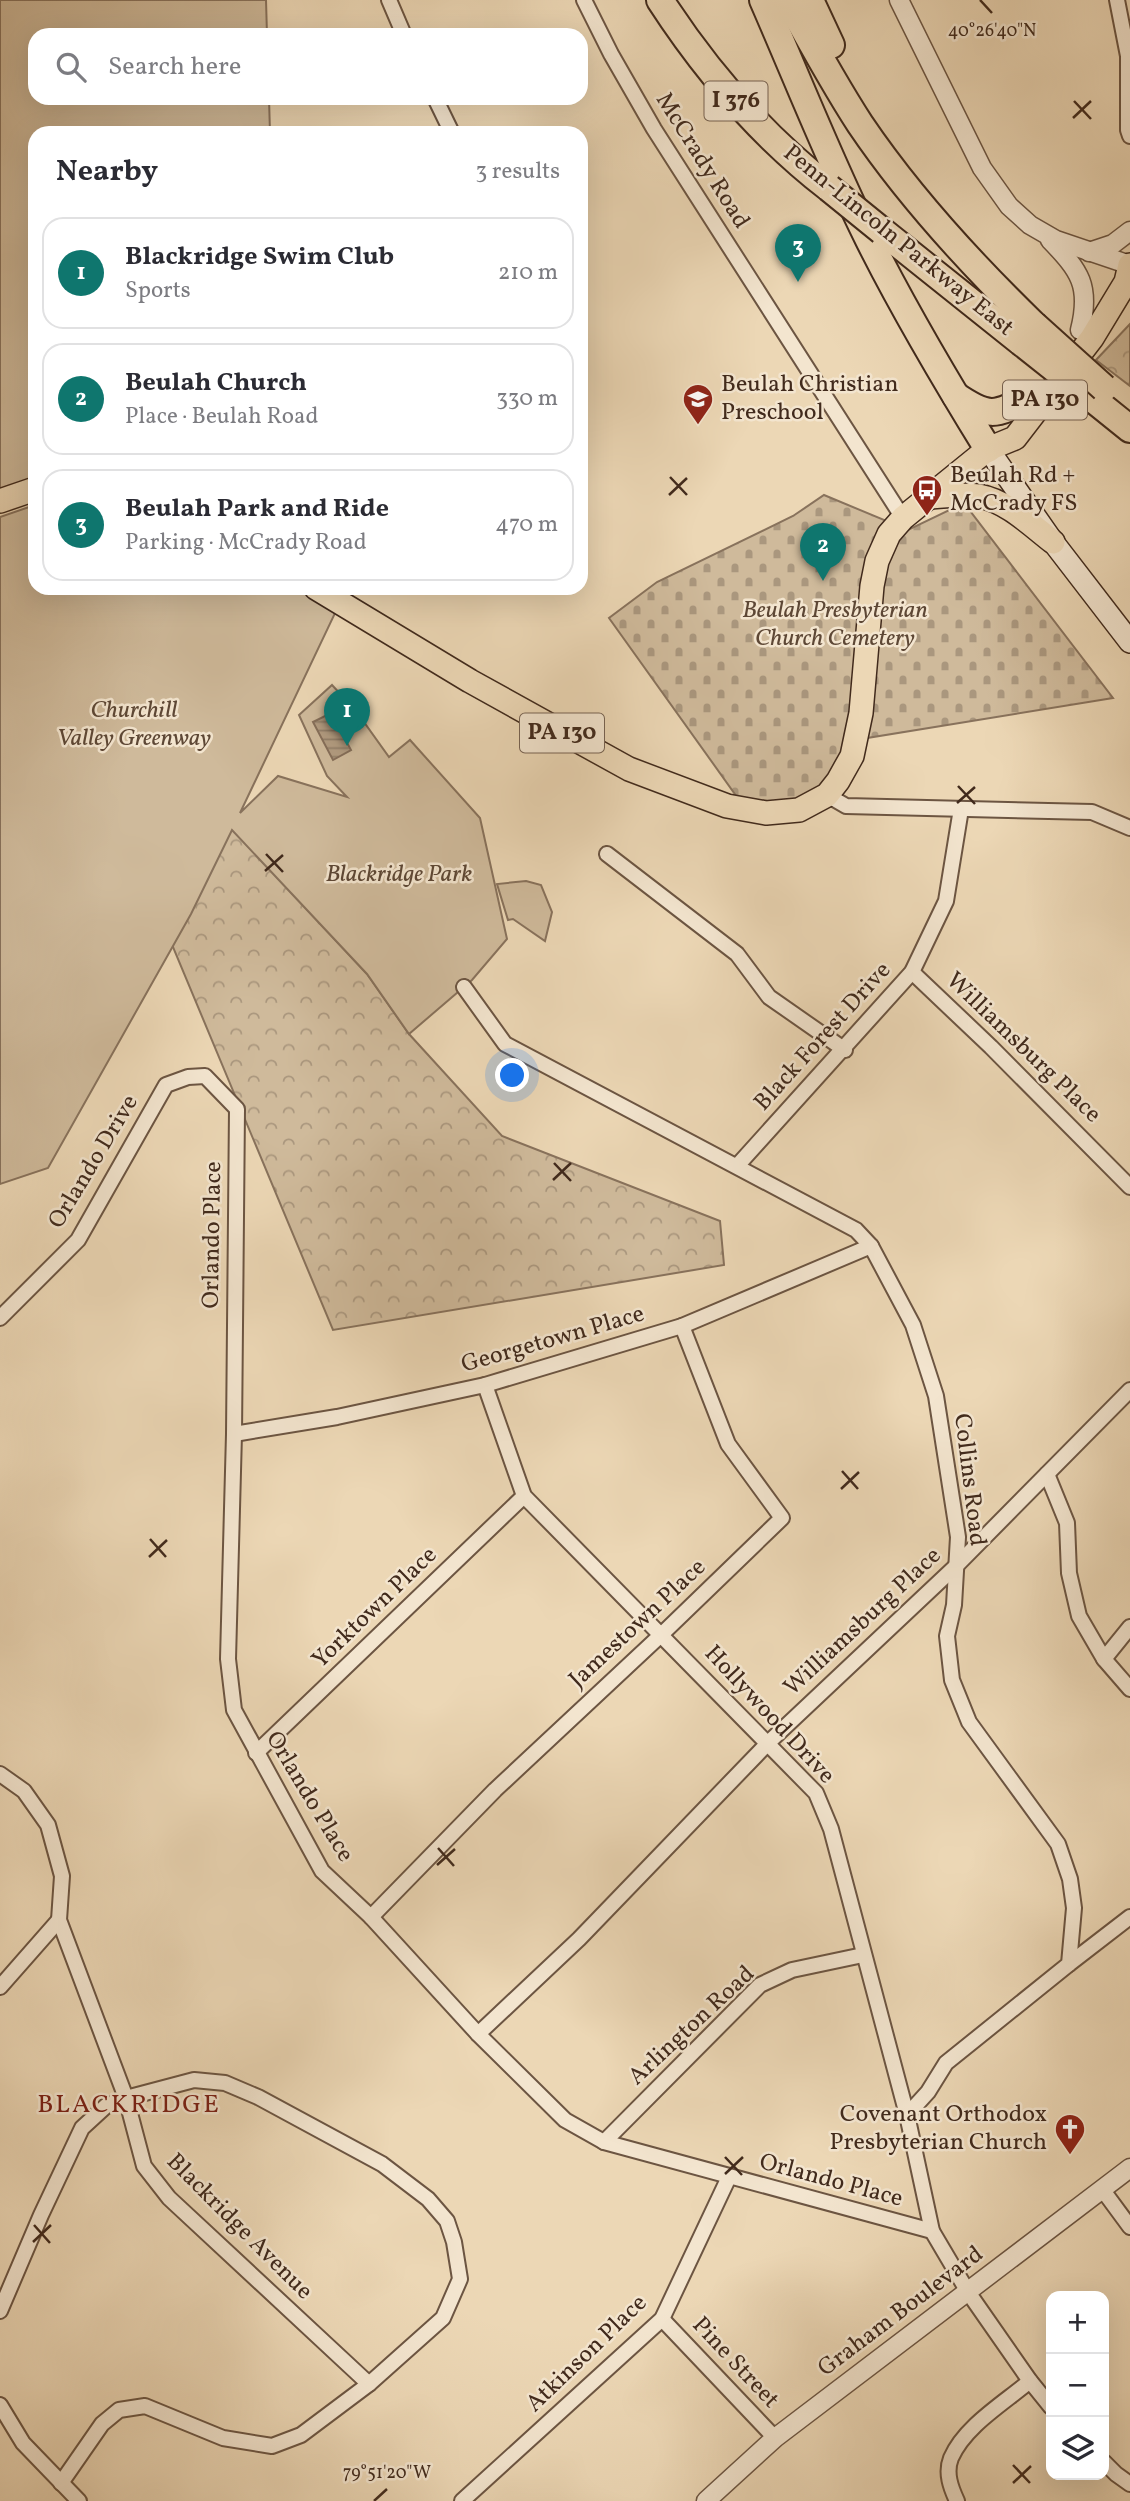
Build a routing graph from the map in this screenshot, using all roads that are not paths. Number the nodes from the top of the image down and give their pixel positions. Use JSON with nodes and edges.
{"nodes":[{"id":1,"x":389,"y":0,"type":"edge"},
{"id":2,"x":584,"y":0,"type":"edge"},
{"id":3,"x":660,"y":0,"type":"edge"},
{"id":4,"x":752,"y":0,"type":"edge"},
{"id":5,"x":763,"y":0,"type":"edge"},
{"id":6,"x":788,"y":0,"type":"edge"},
{"id":7,"x":810,"y":0,"type":"edge"},
{"id":8,"x":899,"y":0,"type":"edge"},
{"id":9,"x":1117,"y":0,"type":"edge"},
{"id":10,"x":401,"y":28,"type":"edge"},
{"id":11,"x":438,"y":105,"type":"edge"},
{"id":12,"x":808,"y":110,"type":"junction"},
{"id":13,"x":449,"y":126,"type":"edge"},
{"id":14,"x":1130,"y":136,"type":"edge"},
{"id":15,"x":879,"y":151,"type":"junction"},
{"id":16,"x":1130,"y":231,"type":"edge"},
{"id":17,"x":1043,"y":233,"type":"junction"},
{"id":18,"x":1089,"y":251,"type":"junction"},
{"id":19,"x":1130,"y":265,"type":"edge"},
{"id":20,"x":1080,"y":330,"type":"junction"},
{"id":21,"x":1027,"y":334,"type":"junction"},
{"id":22,"x":1099,"y":394,"type":"junction"},
{"id":23,"x":955,"y":395,"type":"junction"},
{"id":24,"x":1028,"y":397,"type":"junction"},
{"id":25,"x":1130,"y":409,"type":"edge"},
{"id":26,"x":1130,"y":429,"type":"edge"},
{"id":27,"x":988,"y":449,"type":"junction"},
{"id":28,"x":28,"y":491,"type":"edge"},
{"id":29,"x":929,"y":497,"type":"junction"},
{"id":30,"x":0,"y":501,"type":"edge"},
{"id":31,"x":903,"y":518,"type":"junction"},
{"id":32,"x":1053,"y":542,"type":"junction"},
{"id":33,"x":328,"y":595,"type":"edge"},
{"id":34,"x":1130,"y":642,"type":"edge"},
{"id":35,"x":827,"y":795,"type":"junction"},
{"id":36,"x":961,"y":808,"type":"junction"},
{"id":37,"x":1130,"y":828,"type":"edge"},
{"id":38,"x":607,"y":854,"type":"dead end"},
{"id":39,"x":912,"y":972,"type":"junction"},
{"id":40,"x":464,"y":987,"type":"dead end"},
{"id":41,"x":845,"y":1050,"type":"junction"},
{"id":42,"x":205,"y":1076,"type":"joint"},
{"id":43,"x":737,"y":1166,"type":"junction"},
{"id":44,"x":1130,"y":1187,"type":"edge"},
{"id":45,"x":871,"y":1246,"type":"junction"},
{"id":46,"x":0,"y":1318,"type":"edge"},
{"id":47,"x":681,"y":1326,"type":"junction"},
{"id":48,"x":485,"y":1385,"type":"junction"},
{"id":49,"x":1130,"y":1390,"type":"edge"},
{"id":50,"x":234,"y":1434,"type":"junction"},
{"id":51,"x":1046,"y":1474,"type":"junction"},
{"id":52,"x":524,"y":1496,"type":"junction"},
{"id":53,"x":956,"y":1566,"type":"junction"},
{"id":54,"x":1130,"y":1627,"type":"edge"},
{"id":55,"x":662,"y":1634,"type":"junction"},
{"id":56,"x":1104,"y":1659,"type":"junction"},
{"id":57,"x":1130,"y":1689,"type":"edge"},
{"id":58,"x":769,"y":1742,"type":"junction"},
{"id":59,"x":256,"y":1753,"type":"junction"},
{"id":60,"x":0,"y":1774,"type":"edge"},
{"id":61,"x":371,"y":1917,"type":"junction"},
{"id":62,"x":1130,"y":1917,"type":"edge"},
{"id":63,"x":59,"y":1920,"type":"junction"},
{"id":64,"x":863,"y":1955,"type":"junction"},
{"id":65,"x":1069,"y":1964,"type":"junction"},
{"id":66,"x":0,"y":1987,"type":"edge"},
{"id":67,"x":478,"y":2034,"type":"junction"},
{"id":68,"x":126,"y":2098,"type":"junction"},
{"id":69,"x":907,"y":2115,"type":"junction"},
{"id":70,"x":604,"y":2141,"type":"junction"},
{"id":71,"x":1130,"y":2168,"type":"edge"},
{"id":72,"x":729,"y":2177,"type":"junction"},
{"id":73,"x":1102,"y":2189,"type":"junction"},
{"id":74,"x":1130,"y":2227,"type":"edge"},
{"id":75,"x":932,"y":2231,"type":"junction"},
{"id":76,"x":968,"y":2292,"type":"junction"},
{"id":77,"x":0,"y":2311,"type":"edge"},
{"id":78,"x":662,"y":2319,"type":"junction"},
{"id":79,"x":1030,"y":2381,"type":"junction"},
{"id":80,"x":369,"y":2384,"type":"junction"},
{"id":81,"x":1046,"y":2401,"type":"edge"},
{"id":82,"x":0,"y":2405,"type":"edge"},
{"id":83,"x":775,"y":2438,"type":"junction"},
{"id":84,"x":1109,"y":2467,"type":"edge"},
{"id":85,"x":61,"y":2483,"type":"junction"},
{"id":86,"x":1130,"y":2484,"type":"edge"},
{"id":87,"x":79,"y":2501,"type":"edge"},
{"id":88,"x":462,"y":2501,"type":"edge"},
{"id":89,"x":706,"y":2501,"type":"edge"},
{"id":90,"x":957,"y":2501,"type":"edge"}],
"edges":[{"from":1,"to":10,"type":"street"},
{"from":2,"to":31,"type":"street","name":"McCrady Road"},
{"from":3,"to":21,"type":"highway","name":"Penn-Lincoln Parkway East","number":"I 376","bridge":true},
{"from":4,"to":12,"type":"highway"},
{"from":5,"to":12,"type":"highway"},
{"from":6,"to":15,"type":"highway","name":"Penn-Lincoln Parkway East","number":"I 376"},
{"from":7,"to":15,"type":"highway"},
{"from":8,"to":17,"type":"street"},
{"from":9,"to":14,"type":"street"},
{"from":11,"to":13,"type":"street"},
{"from":12,"to":23,"type":"highway"},
{"from":15,"to":21,"type":"highway","name":"Penn-Lincoln Parkway East","number":"I 376"},
{"from":16,"to":18,"type":"street"},
{"from":17,"to":18,"type":"street"},
{"from":17,"to":20,"type":"street"},
{"from":18,"to":19,"type":"street"},
{"from":19,"to":20,"type":"main road","number":"PA 130"},
{"from":19,"to":27,"type":"main road","number":"PA 130"},
{"from":20,"to":24,"type":"main road","number":"PA 130"},
{"from":21,"to":22,"type":"highway","name":"Penn-Lincoln Parkway East","number":"I 376","bridge":true},
{"from":22,"to":25,"type":"highway","name":"Penn-Lincoln Parkway East","number":"I 376"},
{"from":22,"to":26,"type":"highway","name":"Penn-Lincoln Parkway East","number":"I 376"},
{"from":23,"to":24,"type":"highway"},
{"from":23,"to":27,"type":"highway"},
{"from":24,"to":27,"type":"main road","number":"PA 130"},
{"from":27,"to":29,"type":"main road","number":"PA 130"},
{"from":27,"to":32,"type":"main road"},
{"from":28,"to":30,"type":"main road"},
{"from":29,"to":31,"type":"main road","number":"PA 130"},
{"from":29,"to":32,"type":"main road"},
{"from":31,"to":35,"type":"main road","number":"PA 130"},
{"from":32,"to":34,"type":"main road"},
{"from":33,"to":35,"type":"main road","number":"PA 130"},
{"from":35,"to":36,"type":"street"},
{"from":36,"to":37,"type":"street"},
{"from":36,"to":39,"type":"street","name":"Black Forest Drive"},
{"from":38,"to":41,"type":"street"},
{"from":39,"to":41,"type":"street","name":"Black Forest Drive"},
{"from":39,"to":44,"type":"street","name":"Williamsburg Place"},
{"from":40,"to":43,"type":"street","name":"Collins Road"},
{"from":41,"to":43,"type":"street","name":"Black Forest Drive"},
{"from":42,"to":46,"type":"street","name":"Orlando Drive"},
{"from":42,"to":50,"type":"street","name":"Orlando Place"},
{"from":43,"to":45,"type":"street","name":"Collins Road"},
{"from":45,"to":47,"type":"street","name":"Georgetown Place"},
{"from":45,"to":53,"type":"street","name":"Collins Road"},
{"from":47,"to":48,"type":"street","name":"Georgetown Place"},
{"from":47,"to":55,"type":"street","name":"Jamestown Place"},
{"from":48,"to":50,"type":"street","name":"Georgetown Place"},
{"from":48,"to":52,"type":"street","name":"Hollywood Drive"},
{"from":49,"to":51,"type":"street","name":"Williamsburg Place"},
{"from":50,"to":59,"type":"street","name":"Orlando Place"},
{"from":51,"to":53,"type":"street","name":"Williamsburg Place"},
{"from":51,"to":56,"type":"street"},
{"from":52,"to":55,"type":"street","name":"Hollywood Drive"},
{"from":52,"to":59,"type":"street","name":"Yorktown Place"},
{"from":53,"to":58,"type":"street","name":"Williamsburg Place"},
{"from":53,"to":65,"type":"street","name":"Collins Road"},
{"from":54,"to":56,"type":"street"},
{"from":55,"to":58,"type":"street","name":"Hollywood Drive"},
{"from":55,"to":61,"type":"street","name":"Jamestown Place"},
{"from":56,"to":57,"type":"street"},
{"from":58,"to":64,"type":"street","name":"Hollywood Drive"},
{"from":58,"to":67,"type":"street","name":"Williamsburg Place"},
{"from":59,"to":61,"type":"street","name":"Orlando Place"},
{"from":60,"to":63,"type":"street","name":"Blackridge Avenue"},
{"from":61,"to":67,"type":"street","name":"Orlando Place"},
{"from":62,"to":65,"type":"street"},
{"from":63,"to":66,"type":"street"},
{"from":63,"to":68,"type":"street","name":"Blackridge Avenue"},
{"from":64,"to":69,"type":"street","name":"Hollywood Drive"},
{"from":64,"to":70,"type":"street","name":"Arlington Road"},
{"from":65,"to":69,"type":"street"},
{"from":67,"to":70,"type":"street","name":"Orlando Place"},
{"from":68,"to":77,"type":"street"},
{"from":68,"to":80,"type":"street","name":"Blackridge Avenue"},
{"from":68,"to":80,"type":"street"},
{"from":69,"to":75,"type":"street","name":"Hollywood Drive"},
{"from":70,"to":72,"type":"street","name":"Orlando Place"},
{"from":71,"to":73,"type":"street","name":"Graham Boulevard"},
{"from":72,"to":75,"type":"street","name":"Orlando Place"},
{"from":72,"to":78,"type":"street","name":"Atkinson Place"},
{"from":73,"to":74,"type":"street"},
{"from":73,"to":76,"type":"street","name":"Graham Boulevard"},
{"from":75,"to":76,"type":"street","name":"Hollywood Drive"},
{"from":76,"to":79,"type":"street","name":"Hollywood Drive"},
{"from":76,"to":83,"type":"street","name":"Graham Boulevard"},
{"from":78,"to":83,"type":"street","name":"Pine Street"},
{"from":78,"to":88,"type":"street","name":"Atkinson Place"},
{"from":79,"to":81,"type":"street","name":"Hollywood Drive"},
{"from":79,"to":90,"type":"street"},
{"from":80,"to":85,"type":"street"},
{"from":82,"to":85,"type":"street"},
{"from":83,"to":89,"type":"street","name":"Graham Boulevard"},
{"from":84,"to":86,"type":"street"},
{"from":85,"to":87,"type":"street"}]}
